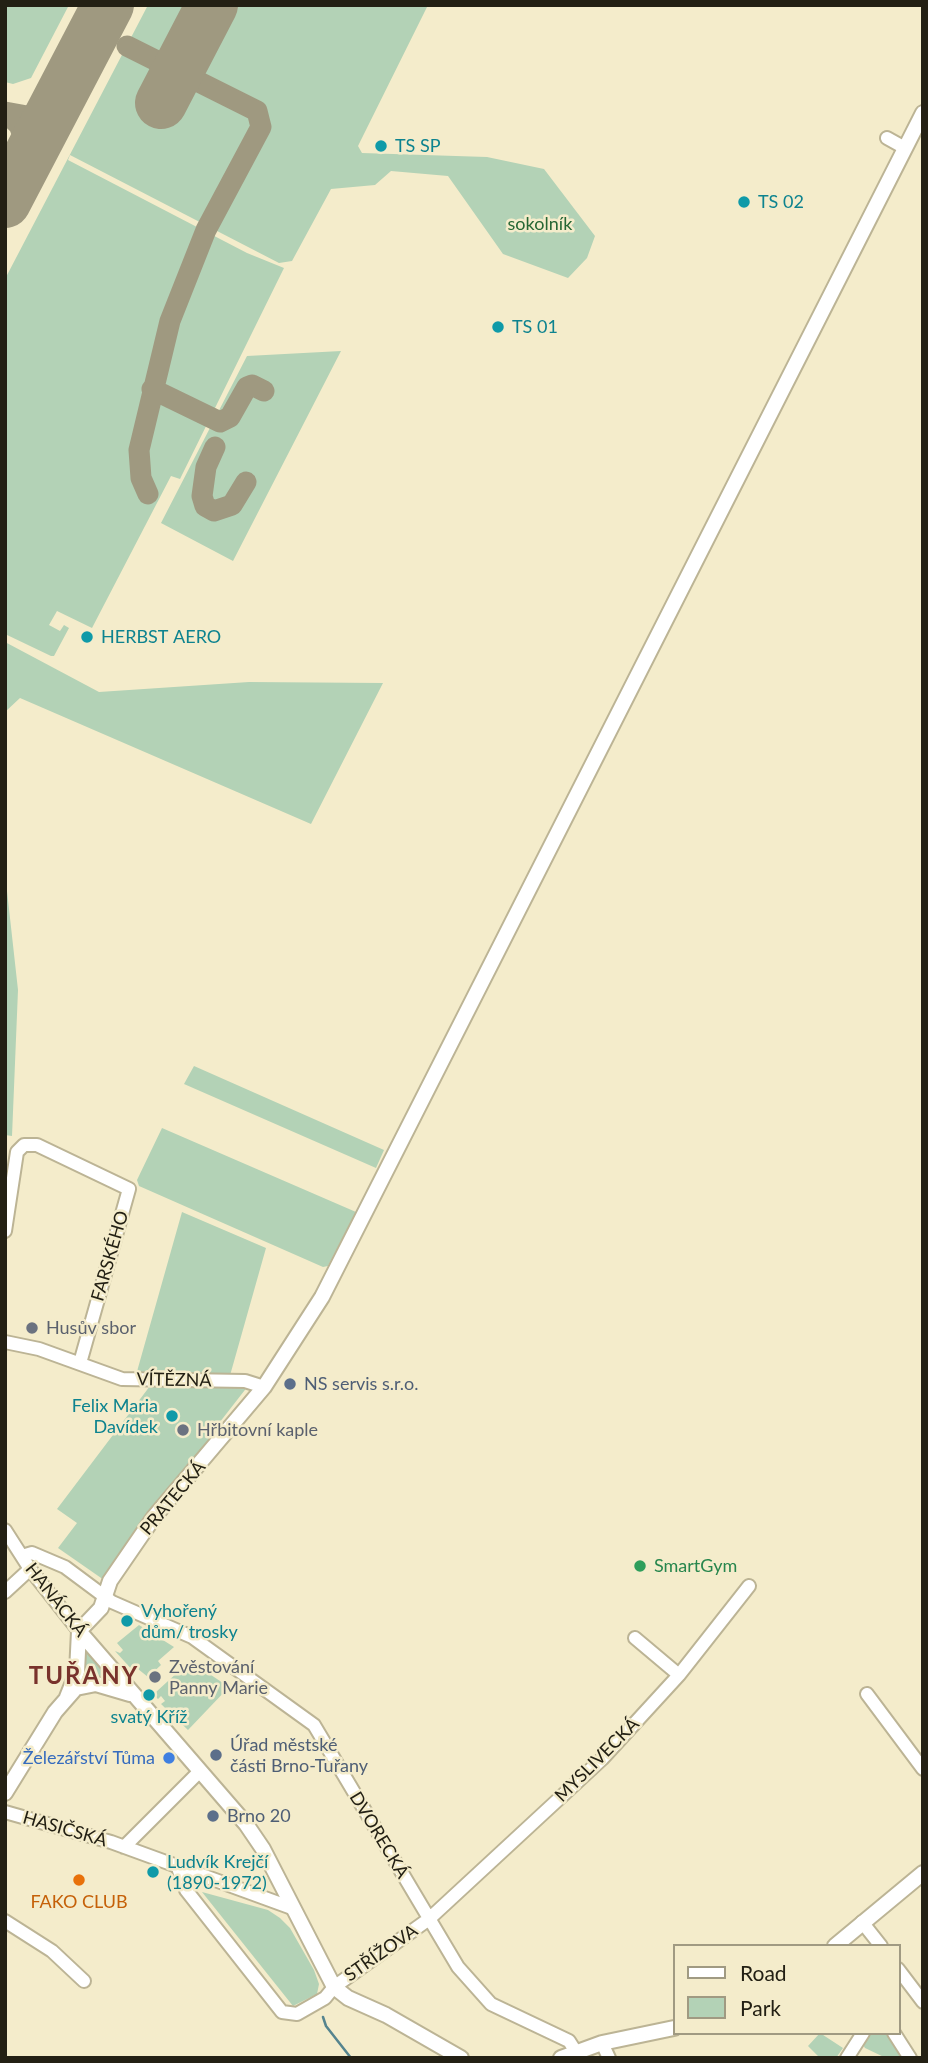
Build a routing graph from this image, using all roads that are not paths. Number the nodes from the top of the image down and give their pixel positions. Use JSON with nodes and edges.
{"nodes":[{"id":1,"x":923,"y":113,"type":"edge"},
{"id":2,"x":887,"y":138,"type":"dead end"},
{"id":3,"x":905,"y":148,"type":"junction"},
{"id":4,"x":5,"y":1231,"type":"edge"},
{"id":5,"x":5,"y":1342,"type":"edge"},
{"id":6,"x":80,"y":1363,"type":"junction"},
{"id":7,"x":264,"y":1387,"type":"junction"},
{"id":8,"x":5,"y":1530,"type":"edge"},
{"id":9,"x":22,"y":1556,"type":"junction"},
{"id":10,"x":30,"y":1569,"type":"junction"},
{"id":11,"x":749,"y":1586,"type":"dead end"},
{"id":12,"x":5,"y":1592,"type":"edge"},
{"id":13,"x":105,"y":1597,"type":"junction"},
{"id":14,"x":79,"y":1631,"type":"junction"},
{"id":15,"x":635,"y":1638,"type":"dead end"},
{"id":16,"x":679,"y":1675,"type":"junction"},
{"id":17,"x":867,"y":1694,"type":"dead end"},
{"id":18,"x":67,"y":1697,"type":"junction"},
{"id":19,"x":138,"y":1698,"type":"junction"},
{"id":20,"x":923,"y":1769,"type":"edge"},
{"id":21,"x":200,"y":1771,"type":"junction"},
{"id":22,"x":5,"y":1793,"type":"edge"},
{"id":23,"x":5,"y":1812,"type":"edge"},
{"id":24,"x":124,"y":1847,"type":"junction"},
{"id":25,"x":178,"y":1868,"type":"junction"},
{"id":26,"x":923,"y":1872,"type":"edge"},
{"id":27,"x":292,"y":1908,"type":"junction"},
{"id":28,"x":429,"y":1919,"type":"junction"},
{"id":29,"x":5,"y":1921,"type":"edge"},
{"id":30,"x":862,"y":1922,"type":"junction"},
{"id":31,"x":837,"y":1944,"type":"edge"},
{"id":32,"x":879,"y":1944,"type":"edge"},
{"id":33,"x":900,"y":1974,"type":"edge"},
{"id":34,"x":84,"y":1981,"type":"dead end"},
{"id":35,"x":334,"y":1987,"type":"junction"},
{"id":36,"x":923,"y":2002,"type":"edge"},
{"id":37,"x":673,"y":2028,"type":"edge"},
{"id":38,"x":862,"y":2035,"type":"edge"},
{"id":39,"x":895,"y":2035,"type":"edge"},
{"id":40,"x":602,"y":2043,"type":"junction"},
{"id":41,"x":576,"y":2052,"type":"junction"},
{"id":42,"x":461,"y":2058,"type":"edge"},
{"id":43,"x":561,"y":2058,"type":"edge"},
{"id":44,"x":609,"y":2058,"type":"edge"},
{"id":45,"x":847,"y":2058,"type":"edge"},
{"id":46,"x":910,"y":2058,"type":"edge"}],
"edges":[{"from":1,"to":3,"type":"main road","name":"PRATECKÁ"},
{"from":2,"to":3,"type":"street"},
{"from":3,"to":7,"type":"main road","name":"PRATECKÁ"},
{"from":4,"to":6,"type":"street","name":"FARSKÉHO"},
{"from":5,"to":6,"type":"street","name":"VÍTĚZNÁ"},
{"from":6,"to":7,"type":"street","name":"VÍTĚZNÁ"},
{"from":7,"to":13,"type":"main road","name":"PRATECKÁ"},
{"from":8,"to":9,"type":"street","name":"HANÁCKÁ"},
{"from":9,"to":10,"type":"street","name":"HANÁCKÁ"},
{"from":9,"to":13,"type":"street","name":"DVORECKÁ"},
{"from":10,"to":12,"type":"street"},
{"from":10,"to":14,"type":"street","name":"HANÁCKÁ"},
{"from":11,"to":16,"type":"street","name":"MYSLIVECKÁ"},
{"from":13,"to":14,"type":"main road","name":"PRATECKÁ"},
{"from":13,"to":28,"type":"street","name":"DVORECKÁ"},
{"from":14,"to":18,"type":"main road"},
{"from":14,"to":19,"type":"main road","name":"HANÁCKÁ"},
{"from":15,"to":16,"type":"street"},
{"from":16,"to":28,"type":"street","name":"MYSLIVECKÁ"},
{"from":17,"to":20,"type":"street"},
{"from":18,"to":19,"type":"main road","name":"HANÁCKÁ"},
{"from":18,"to":22,"type":"main road"},
{"from":19,"to":21,"type":"main road","name":"HANÁCKÁ"},
{"from":21,"to":24,"type":"street"},
{"from":21,"to":27,"type":"main road","name":"HANÁCKÁ"},
{"from":23,"to":24,"type":"street","name":"HASIČSKÁ"},
{"from":24,"to":25,"type":"street","name":"HASIČSKÁ"},
{"from":25,"to":27,"type":"street","name":"HASIČSKÁ"},
{"from":25,"to":35,"type":"street","name":"STŘÍŽOVA"},
{"from":26,"to":30,"type":"main road"},
{"from":27,"to":35,"type":"main road","name":"HANÁCKÁ"},
{"from":28,"to":35,"type":"street","name":"STŘÍŽOVA"},
{"from":28,"to":41,"type":"street","name":"DVORECKÁ"},
{"from":29,"to":34,"type":"street"},
{"from":30,"to":31,"type":"main road"},
{"from":30,"to":32,"type":"street"},
{"from":33,"to":36,"type":"street"},
{"from":35,"to":42,"type":"main road"},
{"from":37,"to":40,"type":"main road"},
{"from":38,"to":45,"type":"street"},
{"from":39,"to":46,"type":"street"},
{"from":40,"to":41,"type":"main road"},
{"from":40,"to":44,"type":"street"},
{"from":41,"to":43,"type":"main road"}]}
